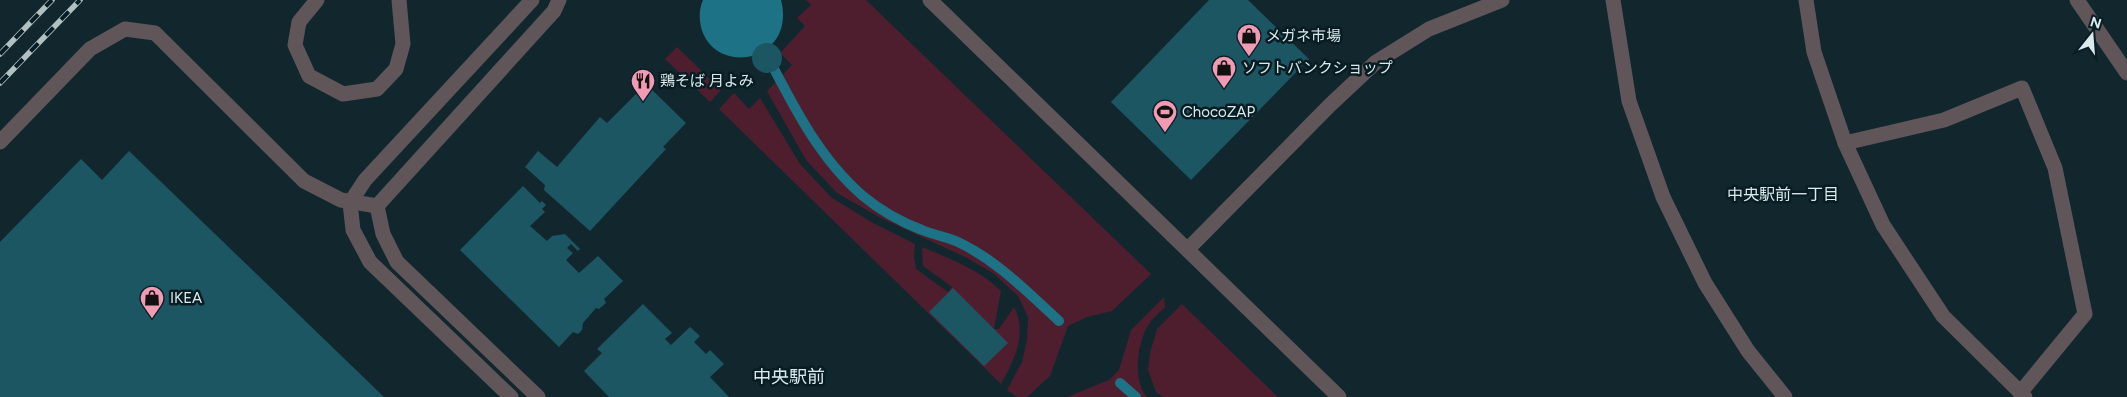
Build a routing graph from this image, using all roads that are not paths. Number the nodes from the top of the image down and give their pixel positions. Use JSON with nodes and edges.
{"nodes":[{"id":1,"x":318,"y":0,"type":"edge"},
{"id":2,"x":399,"y":0,"type":"edge"},
{"id":3,"x":532,"y":0,"type":"edge"},
{"id":4,"x":559,"y":0,"type":"edge"},
{"id":5,"x":930,"y":0,"type":"edge"},
{"id":6,"x":1502,"y":0,"type":"edge"},
{"id":7,"x":1613,"y":0,"type":"edge"},
{"id":8,"x":1806,"y":0,"type":"edge"},
{"id":9,"x":2077,"y":0,"type":"edge"},
{"id":10,"x":2127,"y":73,"type":"edge"},
{"id":11,"x":0,"y":142,"type":"edge"},
{"id":12,"x":1846,"y":143,"type":"junction"},
{"id":13,"x":350,"y":203,"type":"junction"},
{"id":14,"x":377,"y":206,"type":"junction"},
{"id":15,"x":1188,"y":250,"type":"junction"},
{"id":16,"x":2022,"y":395,"type":"edge"},
{"id":17,"x":511,"y":397,"type":"edge"},
{"id":18,"x":538,"y":397,"type":"edge"},
{"id":19,"x":1339,"y":397,"type":"edge"},
{"id":20,"x":1785,"y":397,"type":"edge"}],
"edges":[{"from":1,"to":2,"type":"street"},
{"from":3,"to":13,"type":"street"},
{"from":4,"to":14,"type":"street"},
{"from":5,"to":15,"type":"street"},
{"from":6,"to":15,"type":"street"},
{"from":7,"to":20,"type":"street"},
{"from":8,"to":12,"type":"street"},
{"from":9,"to":10,"type":"street"},
{"from":11,"to":13,"type":"street"},
{"from":12,"to":16,"type":"street"},
{"from":12,"to":16,"type":"street"},
{"from":13,"to":14,"type":"street"},
{"from":13,"to":17,"type":"street"},
{"from":14,"to":18,"type":"street"},
{"from":15,"to":19,"type":"street"}]}
